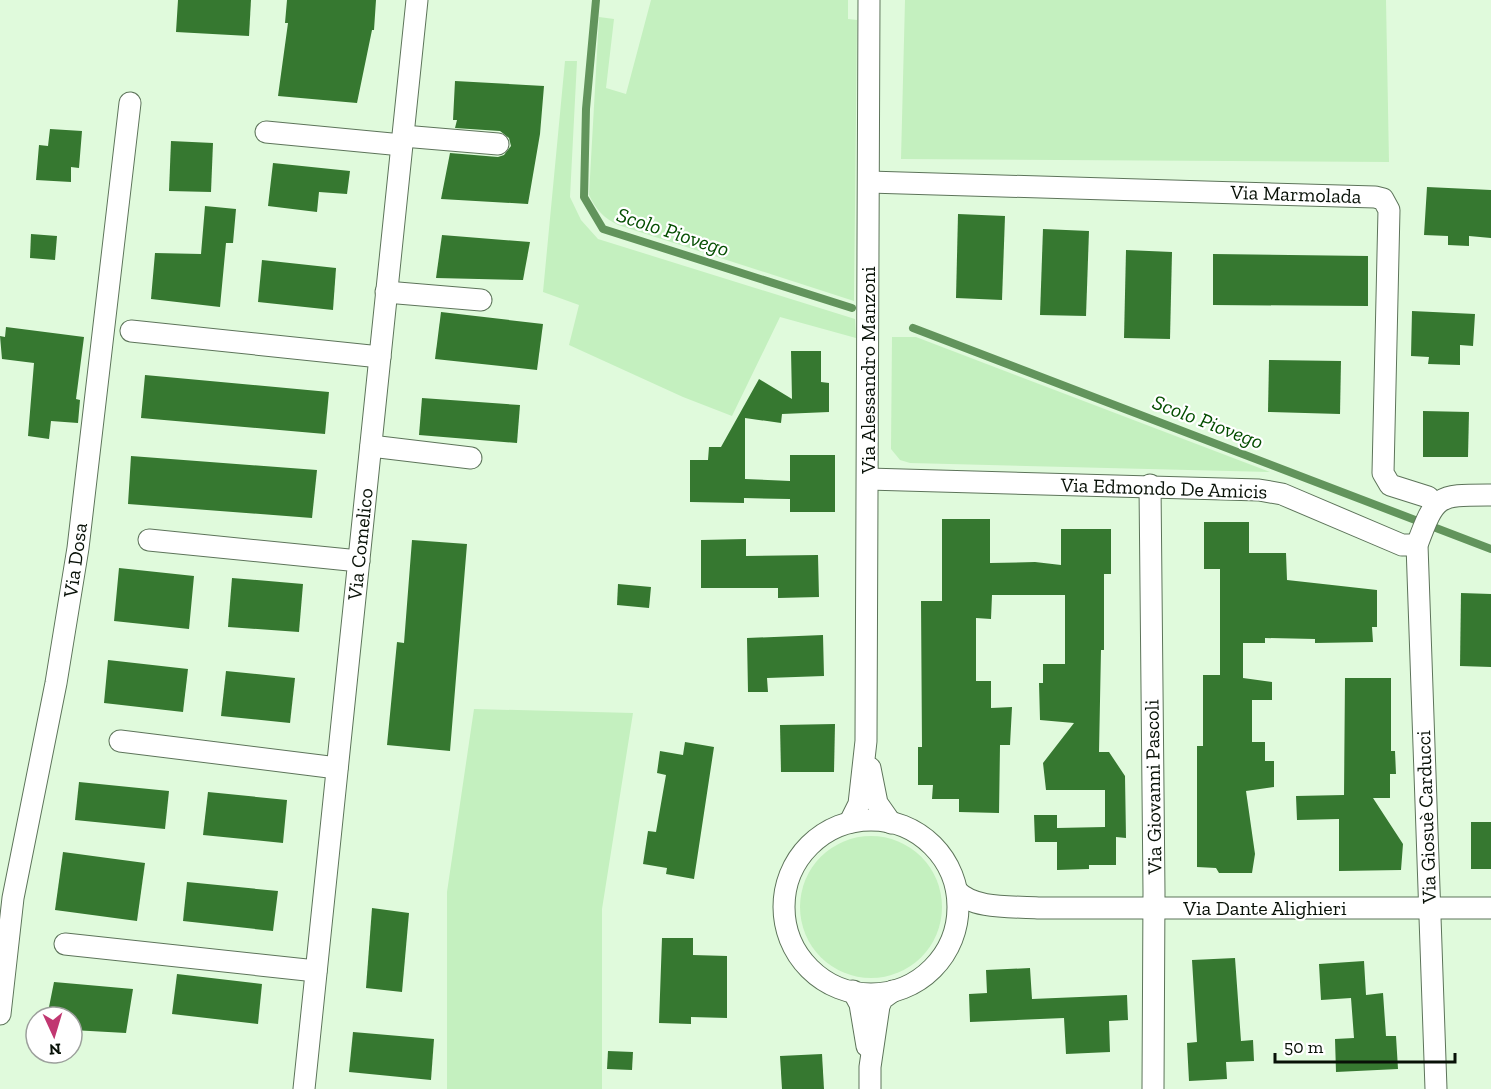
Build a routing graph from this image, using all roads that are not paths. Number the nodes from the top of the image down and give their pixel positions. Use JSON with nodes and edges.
{"nodes":[{"id":1,"x":417,"y":0,"type":"edge"},
{"id":2,"x":869,"y":0,"type":"edge"},
{"id":3,"x":130,"y":103,"type":"dead end"},
{"id":4,"x":266,"y":132,"type":"dead end"},
{"id":5,"x":402,"y":140,"type":"junction"},
{"id":6,"x":498,"y":144,"type":"dead end"},
{"id":7,"x":869,"y":182,"type":"junction"},
{"id":8,"x":386,"y":292,"type":"junction"},
{"id":9,"x":481,"y":300,"type":"dead end"},
{"id":10,"x":131,"y":331,"type":"dead end"},
{"id":11,"x":380,"y":357,"type":"junction"},
{"id":12,"x":371,"y":446,"type":"junction"},
{"id":13,"x":471,"y":458,"type":"dead end"},
{"id":14,"x":868,"y":480,"type":"junction"},
{"id":15,"x":1150,"y":485,"type":"junction"},
{"id":16,"x":1491,"y":495,"type":"edge"},
{"id":17,"x":1433,"y":508,"type":"junction"},
{"id":18,"x":1419,"y":539,"type":"junction"},
{"id":19,"x":149,"y":540,"type":"dead end"},
{"id":20,"x":359,"y":561,"type":"junction"},
{"id":21,"x":120,"y":741,"type":"dead end"},
{"id":22,"x":866,"y":741,"type":"junction"},
{"id":23,"x":337,"y":768,"type":"junction"},
{"id":24,"x":850,"y":822,"type":"junction"},
{"id":25,"x":891,"y":823,"type":"junction"},
{"id":26,"x":957,"y":891,"type":"junction"},
{"id":27,"x":1154,"y":907,"type":"junction"},
{"id":28,"x":1038,"y":908,"type":"junction"},
{"id":29,"x":1491,"y":908,"type":"edge"},
{"id":30,"x":1429,"y":909,"type":"junction"},
{"id":31,"x":958,"y":924,"type":"junction"},
{"id":32,"x":65,"y":944,"type":"dead end"},
{"id":33,"x":316,"y":971,"type":"junction"},
{"id":34,"x":893,"y":990,"type":"junction"},
{"id":35,"x":853,"y":991,"type":"junction"},
{"id":36,"x":0,"y":1014,"type":"edge"},
{"id":37,"x":870,"y":1067,"type":"junction"},
{"id":38,"x":304,"y":1089,"type":"edge"},
{"id":39,"x":870,"y":1089,"type":"edge"},
{"id":40,"x":1153,"y":1089,"type":"edge"},
{"id":41,"x":1436,"y":1089,"type":"edge"}],
"edges":[{"from":1,"to":5,"type":"street","name":"Via Comelico"},
{"from":2,"to":7,"type":"street","name":"Via Alessandro Manzoni"},
{"from":3,"to":36,"type":"street","name":"Via Dosa"},
{"from":4,"to":5,"type":"street"},
{"from":5,"to":6,"type":"street"},
{"from":5,"to":8,"type":"street","name":"Via Comelico"},
{"from":7,"to":14,"type":"street","name":"Via Alessandro Manzoni"},
{"from":7,"to":17,"type":"street","name":"Via Marmolada"},
{"from":8,"to":9,"type":"street"},
{"from":8,"to":11,"type":"street","name":"Via Comelico"},
{"from":10,"to":11,"type":"street"},
{"from":11,"to":12,"type":"street","name":"Via Comelico"},
{"from":12,"to":13,"type":"street"},
{"from":12,"to":20,"type":"street","name":"Via Comelico"},
{"from":14,"to":15,"type":"street","name":"Via Edmondo De Amicis"},
{"from":14,"to":22,"type":"street","name":"Via Alessandro Manzoni"},
{"from":15,"to":18,"type":"street","name":"Via Edmondo De Amicis"},
{"from":15,"to":27,"type":"street","name":"Via Giovanni Pascoli"},
{"from":16,"to":17,"type":"street"},
{"from":17,"to":18,"type":"street"},
{"from":18,"to":30,"type":"street","name":"Via Giosuè Carducci"},
{"from":19,"to":20,"type":"street"},
{"from":20,"to":23,"type":"street","name":"Via Comelico"},
{"from":21,"to":23,"type":"street"},
{"from":22,"to":24,"type":"street"},
{"from":22,"to":25,"type":"street"},
{"from":23,"to":33,"type":"street","name":"Via Comelico"},
{"from":24,"to":25,"type":"street"},
{"from":24,"to":35,"type":"street"},
{"from":25,"to":26,"type":"street"},
{"from":26,"to":28,"type":"street","name":"Via Dante Alighieri"},
{"from":26,"to":31,"type":"street"},
{"from":27,"to":28,"type":"street","name":"Via Dante Alighieri"},
{"from":27,"to":30,"type":"street","name":"Via Dante Alighieri"},
{"from":27,"to":40,"type":"street","name":"Via Giovanni Pascoli"},
{"from":28,"to":31,"type":"street","name":"Via Dante Alighieri"},
{"from":29,"to":30,"type":"street","name":"Via Dante Alighieri"},
{"from":30,"to":41,"type":"street","name":"Via Giosuè Carducci"},
{"from":31,"to":34,"type":"street"},
{"from":32,"to":33,"type":"street"},
{"from":33,"to":38,"type":"street","name":"Via Comelico"},
{"from":34,"to":35,"type":"street"},
{"from":34,"to":37,"type":"street"},
{"from":35,"to":37,"type":"street"},
{"from":37,"to":39,"type":"street"}]}
